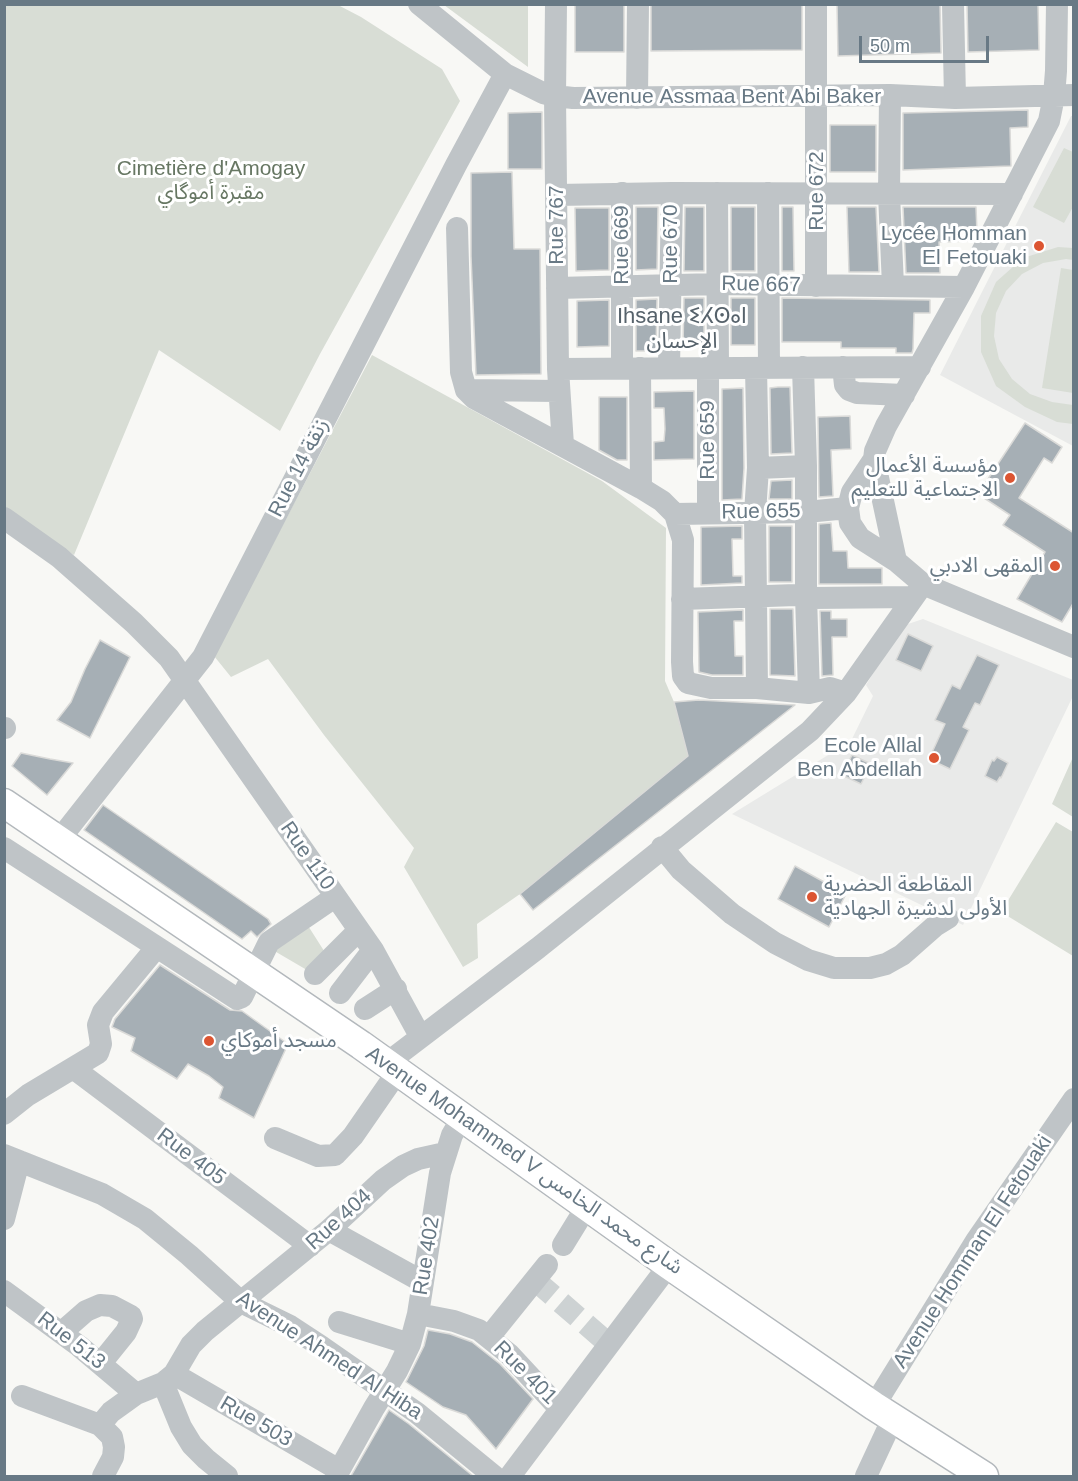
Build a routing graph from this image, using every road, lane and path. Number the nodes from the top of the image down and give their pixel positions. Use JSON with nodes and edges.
{"nodes":[{"id":1,"x":419,"y":4,"type":"edge"},
{"id":2,"x":556,"y":4,"type":"edge"},
{"id":3,"x":638,"y":4,"type":"edge"},
{"id":4,"x":816,"y":4,"type":"edge"},
{"id":5,"x":953,"y":4,"type":"edge"},
{"id":6,"x":1057,"y":4,"type":"edge"},
{"id":7,"x":506,"y":74,"type":"junction"},
{"id":8,"x":555,"y":96,"type":"junction"},
{"id":9,"x":890,"y":96,"type":"junction"},
{"id":10,"x":1064,"y":96,"type":"edge"},
{"id":11,"x":816,"y":97,"type":"junction"},
{"id":12,"x":637,"y":98,"type":"junction"},
{"id":13,"x":955,"y":98,"type":"junction"},
{"id":14,"x":622,"y":193,"type":"junction"},
{"id":15,"x":672,"y":193,"type":"junction"},
{"id":16,"x":717,"y":193,"type":"junction"},
{"id":17,"x":768,"y":193,"type":"junction"},
{"id":18,"x":817,"y":194,"type":"junction"},
{"id":19,"x":889,"y":194,"type":"junction"},
{"id":20,"x":1012,"y":194,"type":"junction"},
{"id":21,"x":557,"y":195,"type":"junction"},
{"id":22,"x":457,"y":228,"type":"dead end"},
{"id":23,"x":717,"y":284,"type":"junction"},
{"id":24,"x":671,"y":285,"type":"junction"},
{"id":25,"x":768,"y":285,"type":"junction"},
{"id":26,"x":621,"y":286,"type":"junction"},
{"id":27,"x":816,"y":286,"type":"junction"},
{"id":28,"x":893,"y":286,"type":"junction"},
{"id":29,"x":964,"y":287,"type":"junction"},
{"id":30,"x":557,"y":288,"type":"junction"},
{"id":31,"x":843,"y":367,"type":"junction"},
{"id":32,"x":920,"y":367,"type":"junction"},
{"id":33,"x":631,"y":368,"type":"junction"},
{"id":34,"x":669,"y":368,"type":"junction"},
{"id":35,"x":713,"y":368,"type":"junction"},
{"id":36,"x":763,"y":368,"type":"junction"},
{"id":37,"x":803,"y":368,"type":"junction"},
{"id":38,"x":558,"y":380,"type":"junction"},
{"id":39,"x":466,"y":390,"type":"junction"},
{"id":40,"x":904,"y":395,"type":"junction"},
{"id":41,"x":563,"y":445,"type":"junction"},
{"id":42,"x":874,"y":459,"type":"junction"},
{"id":43,"x":806,"y":466,"type":"junction"},
{"id":44,"x":758,"y":468,"type":"junction"},
{"id":45,"x":641,"y":488,"type":"junction"},
{"id":46,"x":848,"y":508,"type":"junction"},
{"id":47,"x":806,"y":512,"type":"junction"},
{"id":48,"x":708,"y":513,"type":"junction"},
{"id":49,"x":755,"y":513,"type":"junction"},
{"id":50,"x":675,"y":514,"type":"junction"},
{"id":51,"x":4,"y":518,"type":"edge"},
{"id":52,"x":896,"y":561,"type":"junction"},
{"id":53,"x":918,"y":590,"type":"junction"},
{"id":54,"x":806,"y":596,"type":"junction"},
{"id":55,"x":757,"y":597,"type":"junction"},
{"id":56,"x":682,"y":598,"type":"junction"},
{"id":57,"x":1074,"y":647,"type":"edge"},
{"id":58,"x":186,"y":680,"type":"junction"},
{"id":59,"x":757,"y":688,"type":"junction"},
{"id":60,"x":809,"y":693,"type":"junction"},
{"id":61,"x":846,"y":693,"type":"junction"},
{"id":62,"x":4,"y":803,"type":"edge"},
{"id":63,"x":59,"y":840,"type":"junction"},
{"id":64,"x":662,"y":847,"type":"junction"},
{"id":65,"x":4,"y":848,"type":"edge"},
{"id":66,"x":335,"y":897,"type":"junction"},
{"id":67,"x":948,"y":918,"type":"dead end"},
{"id":68,"x":359,"y":930,"type":"junction"},
{"id":69,"x":156,"y":948,"type":"junction"},
{"id":70,"x":373,"y":950,"type":"junction"},
{"id":71,"x":255,"y":974,"type":"junction"},
{"id":72,"x":315,"y":974,"type":"dead end"},
{"id":73,"x":396,"y":989,"type":"junction"},
{"id":74,"x":340,"y":993,"type":"dead end"},
{"id":75,"x":365,"y":1009,"type":"dead end"},
{"id":76,"x":420,"y":1036,"type":"junction"},
{"id":77,"x":392,"y":1067,"type":"junction"},
{"id":78,"x":73,"y":1068,"type":"junction"},
{"id":79,"x":1071,"y":1109,"type":"edge"},
{"id":80,"x":4,"y":1114,"type":"edge"},
{"id":81,"x":462,"y":1118,"type":"junction"},
{"id":82,"x":275,"y":1138,"type":"dead end"},
{"id":83,"x":445,"y":1153,"type":"junction"},
{"id":84,"x":12,"y":1158,"type":"edge"},
{"id":85,"x":587,"y":1206,"type":"junction"},
{"id":86,"x":4,"y":1219,"type":"edge"},
{"id":87,"x":329,"y":1230,"type":"junction"},
{"id":88,"x":563,"y":1245,"type":"dead end"},
{"id":89,"x":310,"y":1246,"type":"junction"},
{"id":90,"x":669,"y":1264,"type":"junction"},
{"id":91,"x":547,"y":1266,"type":"dead end"},
{"id":92,"x":423,"y":1282,"type":"junction"},
{"id":93,"x":4,"y":1291,"type":"edge"},
{"id":94,"x":241,"y":1302,"type":"junction"},
{"id":95,"x":418,"y":1314,"type":"junction"},
{"id":96,"x":339,"y":1322,"type":"dead end"},
{"id":97,"x":63,"y":1332,"type":"junction"},
{"id":98,"x":489,"y":1337,"type":"junction"},
{"id":99,"x":410,"y":1344,"type":"junction"},
{"id":100,"x":101,"y":1363,"type":"junction"},
{"id":101,"x":169,"y":1378,"type":"junction"},
{"id":102,"x":385,"y":1391,"type":"junction"},
{"id":103,"x":135,"y":1394,"type":"junction"},
{"id":104,"x":22,"y":1396,"type":"dead end"},
{"id":105,"x":560,"y":1409,"type":"junction"},
{"id":106,"x":884,"y":1412,"type":"junction"},
{"id":107,"x":100,"y":1425,"type":"junction"},
{"id":108,"x":338,"y":1473,"type":"edge"},
{"id":109,"x":107,"y":1475,"type":"edge"},
{"id":110,"x":227,"y":1476,"type":"edge"},
{"id":111,"x":494,"y":1476,"type":"edge"},
{"id":112,"x":510,"y":1476,"type":"edge"},
{"id":113,"x":866,"y":1476,"type":"edge"},
{"id":114,"x":984,"y":1476,"type":"edge"}],
"edges":[{"from":1,"to":7,"type":"street","name":"Avenue Assmaa Bent Abi Baker"},
{"from":2,"to":8,"type":"street","name":"Rue 767"},
{"from":3,"to":12,"type":"street"},
{"from":4,"to":11,"type":"street","name":"Rue 672"},
{"from":5,"to":13,"type":"street"},
{"from":6,"to":10,"type":"street"},
{"from":7,"to":8,"type":"street","name":"Avenue Assmaa Bent Abi Baker"},
{"from":7,"to":58,"type":"street","name":"Rue 14 زنقة"},
{"from":8,"to":12,"type":"street","name":"Avenue Assmaa Bent Abi Baker"},
{"from":8,"to":21,"type":"street","name":"Rue 767"},
{"from":9,"to":11,"type":"street","name":"Avenue Assmaa Bent Abi Baker"},
{"from":9,"to":13,"type":"street","name":"Avenue Assmaa Bent Abi Baker"},
{"from":9,"to":19,"type":"street"},
{"from":10,"to":13,"type":"street","name":"Avenue Assmaa Bent Abi Baker"},
{"from":10,"to":20,"type":"street"},
{"from":11,"to":12,"type":"street","name":"Avenue Assmaa Bent Abi Baker"},
{"from":11,"to":18,"type":"street","name":"Rue 672"},
{"from":14,"to":15,"type":"street"},
{"from":14,"to":21,"type":"street"},
{"from":14,"to":26,"type":"street","name":"Rue 669"},
{"from":15,"to":16,"type":"street"},
{"from":15,"to":24,"type":"street","name":"Rue 670"},
{"from":16,"to":17,"type":"street"},
{"from":16,"to":23,"type":"street","name":"Rue 659"},
{"from":17,"to":18,"type":"street"},
{"from":17,"to":25,"type":"street"},
{"from":18,"to":19,"type":"street"},
{"from":18,"to":27,"type":"street","name":"Rue 672"},
{"from":19,"to":20,"type":"street"},
{"from":19,"to":28,"type":"street"},
{"from":20,"to":29,"type":"street"},
{"from":21,"to":30,"type":"street","name":"Rue 767"},
{"from":22,"to":39,"type":"street"},
{"from":23,"to":24,"type":"street","name":"Rue 667"},
{"from":23,"to":25,"type":"street","name":"Rue 667"},
{"from":23,"to":35,"type":"street","name":"Rue 659"},
{"from":24,"to":26,"type":"street","name":"Rue 667"},
{"from":24,"to":34,"type":"street","name":"Rue 670"},
{"from":25,"to":27,"type":"street","name":"Rue 667"},
{"from":25,"to":36,"type":"street"},
{"from":26,"to":30,"type":"street","name":"Rue 667"},
{"from":26,"to":33,"type":"street","name":"Rue 669"},
{"from":27,"to":28,"type":"street","name":"Rue 667"},
{"from":28,"to":29,"type":"street","name":"Rue 667"},
{"from":29,"to":32,"type":"street"},
{"from":30,"to":38,"type":"street","name":"Rue 767"},
{"from":31,"to":32,"type":"street"},
{"from":31,"to":37,"type":"street"},
{"from":31,"to":40,"type":"street"},
{"from":32,"to":40,"type":"street"},
{"from":33,"to":34,"type":"street"},
{"from":33,"to":38,"type":"street"},
{"from":33,"to":45,"type":"street","name":"Rue 669"},
{"from":34,"to":35,"type":"street"},
{"from":35,"to":36,"type":"street"},
{"from":35,"to":48,"type":"street","name":"Rue 659"},
{"from":36,"to":37,"type":"street"},
{"from":36,"to":44,"type":"street"},
{"from":37,"to":43,"type":"street"},
{"from":38,"to":39,"type":"street"},
{"from":38,"to":41,"type":"street","name":"Rue 767"},
{"from":39,"to":41,"type":"street"},
{"from":40,"to":42,"type":"street"},
{"from":41,"to":45,"type":"street"},
{"from":42,"to":46,"type":"street"},
{"from":42,"to":52,"type":"street"},
{"from":43,"to":44,"type":"street"},
{"from":43,"to":47,"type":"street"},
{"from":44,"to":49,"type":"street"},
{"from":45,"to":50,"type":"street"},
{"from":46,"to":47,"type":"street","name":"Rue 655"},
{"from":46,"to":52,"type":"street"},
{"from":47,"to":49,"type":"street","name":"Rue 655"},
{"from":47,"to":54,"type":"street"},
{"from":48,"to":49,"type":"street","name":"Rue 655"},
{"from":48,"to":50,"type":"street","name":"Rue 655"},
{"from":49,"to":55,"type":"street"},
{"from":50,"to":56,"type":"street"},
{"from":51,"to":58,"type":"street","name":"Rue 110"},
{"from":52,"to":53,"type":"street"},
{"from":53,"to":54,"type":"street"},
{"from":53,"to":57,"type":"street"},
{"from":53,"to":61,"type":"street"},
{"from":54,"to":55,"type":"street"},
{"from":54,"to":60,"type":"street"},
{"from":55,"to":56,"type":"street"},
{"from":55,"to":59,"type":"street"},
{"from":56,"to":59,"type":"street"},
{"from":58,"to":63,"type":"street","name":"Rue 14 زنقة"},
{"from":58,"to":66,"type":"street","name":"Rue 110"},
{"from":59,"to":60,"type":"street"},
{"from":60,"to":61,"type":"street"},
{"from":61,"to":64,"type":"street"},
{"from":62,"to":63,"type":"main road","name":"Avenue Mohammed V شارع محمد الخامس"},
{"from":63,"to":71,"type":"main road","name":"Avenue Mohammed V شارع محمد الخامس"},
{"from":64,"to":67,"type":"street"},
{"from":64,"to":76,"type":"street"},
{"from":65,"to":69,"type":"street"},
{"from":66,"to":68,"type":"street","name":"Rue 110"},
{"from":66,"to":71,"type":"street"},
{"from":68,"to":70,"type":"street","name":"Rue 110"},
{"from":68,"to":72,"type":"street"},
{"from":69,"to":71,"type":"street"},
{"from":69,"to":78,"type":"street"},
{"from":70,"to":73,"type":"street","name":"Rue 110"},
{"from":70,"to":74,"type":"street"},
{"from":71,"to":77,"type":"main road","name":"Avenue Mohammed V شارع محمد الخامس"},
{"from":73,"to":75,"type":"street"},
{"from":73,"to":76,"type":"street","name":"Rue 110"},
{"from":76,"to":77,"type":"street"},
{"from":77,"to":81,"type":"main road","name":"Avenue Mohammed V شارع محمد الخامس"},
{"from":77,"to":82,"type":"street"},
{"from":78,"to":80,"type":"street"},
{"from":78,"to":89,"type":"street","name":"Rue 405"},
{"from":79,"to":106,"type":"street","name":"Avenue Homman El Fetouaki"},
{"from":81,"to":83,"type":"street","name":"Rue 402"},
{"from":81,"to":85,"type":"main road","name":"Avenue Mohammed V شارع محمد الخامس"},
{"from":83,"to":87,"type":"street","name":"Rue 404"},
{"from":83,"to":92,"type":"street","name":"Rue 402"},
{"from":84,"to":86,"type":"street"},
{"from":84,"to":94,"type":"street","name":"Avenue Ahmed Al Hiba"},
{"from":85,"to":88,"type":"street"},
{"from":85,"to":90,"type":"main road","name":"Avenue Mohammed V شارع محمد الخامس"},
{"from":87,"to":89,"type":"street","name":"Rue 404"},
{"from":87,"to":92,"type":"street"},
{"from":89,"to":94,"type":"street","name":"Rue 404"},
{"from":90,"to":105,"type":"street"},
{"from":90,"to":106,"type":"main road","name":"Avenue Mohammed V شارع محمد الخامس"},
{"from":91,"to":98,"type":"street","name":"Rue 401"},
{"from":92,"to":95,"type":"street","name":"Rue 402"},
{"from":93,"to":97,"type":"street","name":"Rue 513"},
{"from":94,"to":101,"type":"street","name":"Rue 404"},
{"from":94,"to":102,"type":"street","name":"Avenue Ahmed Al Hiba"},
{"from":95,"to":98,"type":"street","name":"Rue 401"},
{"from":95,"to":99,"type":"street","name":"Rue 402"},
{"from":96,"to":99,"type":"street"},
{"from":97,"to":100,"type":"street","name":"Rue 513"},
{"from":97,"to":100,"type":"street"},
{"from":98,"to":105,"type":"street","name":"Rue 401"},
{"from":99,"to":102,"type":"street","name":"Rue 402"},
{"from":100,"to":103,"type":"street","name":"Rue 513"},
{"from":101,"to":103,"type":"street"},
{"from":101,"to":108,"type":"street","name":"Rue 503"},
{"from":101,"to":110,"type":"street"},
{"from":102,"to":108,"type":"street","name":"Rue 402"},
{"from":102,"to":111,"type":"street","name":"Avenue Ahmed Al Hiba"},
{"from":103,"to":107,"type":"street"},
{"from":104,"to":107,"type":"street"},
{"from":105,"to":112,"type":"street"},
{"from":106,"to":113,"type":"street","name":"Avenue Homman El Fetouaki"},
{"from":106,"to":114,"type":"main road","name":"Avenue Mohammed V شارع محمد الخامس"},
{"from":107,"to":109,"type":"street"}]}
